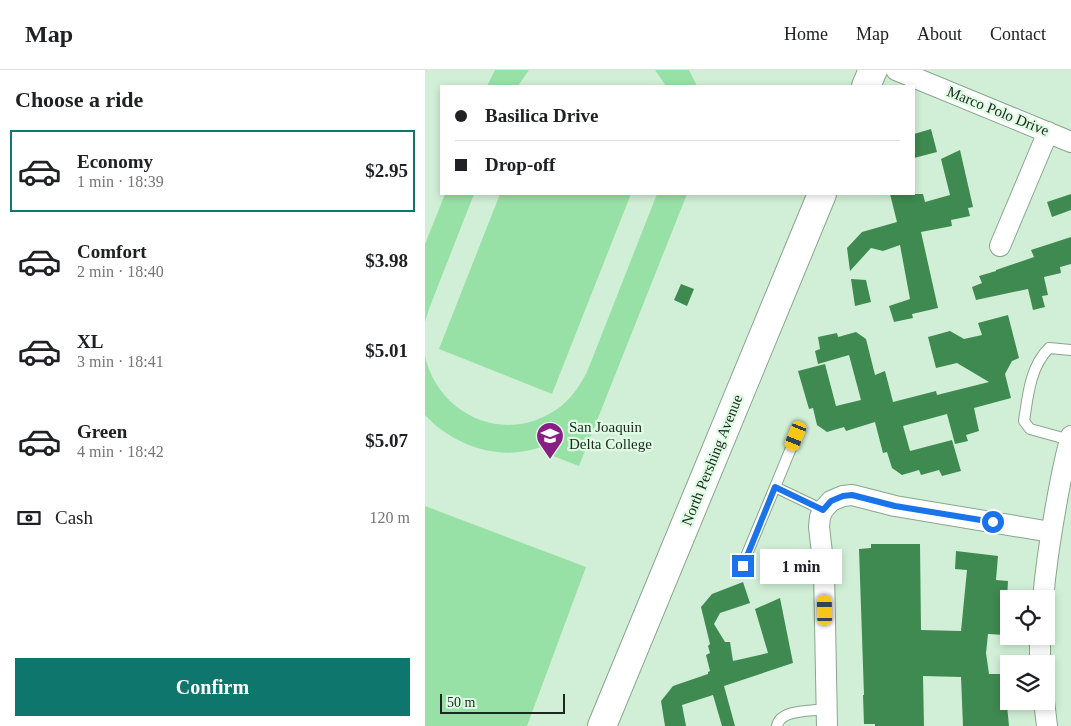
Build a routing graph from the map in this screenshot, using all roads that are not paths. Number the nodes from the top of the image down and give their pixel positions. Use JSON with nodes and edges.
{"nodes":[{"id":1,"x":873,"y":70,"type":"edge"},
{"id":2,"x":896,"y":70,"type":"edge"},
{"id":3,"x":866,"y":85,"type":"edge"},
{"id":4,"x":1048,"y":132,"type":"junction"},
{"id":5,"x":1071,"y":142,"type":"edge"},
{"id":6,"x":822,"y":195,"type":"edge"},
{"id":7,"x":1000,"y":246,"type":"dead end"},
{"id":8,"x":1071,"y":350,"type":"edge"},
{"id":9,"x":796,"y":436,"type":"dead end"},
{"id":10,"x":1070,"y":438,"type":"edge"},
{"id":11,"x":775,"y":487,"type":"junction"},
{"id":12,"x":823,"y":510,"type":"junction"},
{"id":13,"x":1051,"y":532,"type":"junction"},
{"id":14,"x":743,"y":566,"type":"dead end"},
{"id":15,"x":1044,"y":590,"type":"edge"},
{"id":16,"x":1045,"y":710,"type":"edge"},
{"id":17,"x":827,"y":717,"type":"edge"},
{"id":18,"x":602,"y":726,"type":"edge"},
{"id":19,"x":777,"y":726,"type":"edge"},
{"id":20,"x":1047,"y":726,"type":"edge"}],
"edges":[{"from":1,"to":3,"type":"main road"},
{"from":2,"to":4,"type":"street","name":"Marco Polo Drive"},
{"from":4,"to":5,"type":"street","name":"Marco Polo Drive"},
{"from":4,"to":7,"type":"street"},
{"from":6,"to":18,"type":"main road","name":"North Pershing Avenue"},
{"from":8,"to":10,"type":"lane"},
{"from":9,"to":11,"type":"lane"},
{"from":10,"to":13,"type":"street"},
{"from":11,"to":12,"type":"lane"},
{"from":11,"to":14,"type":"lane"},
{"from":12,"to":13,"type":"street"},
{"from":12,"to":17,"type":"street"},
{"from":13,"to":15,"type":"street"},
{"from":16,"to":20,"type":"street"},
{"from":17,"to":19,"type":"lane"}]}
